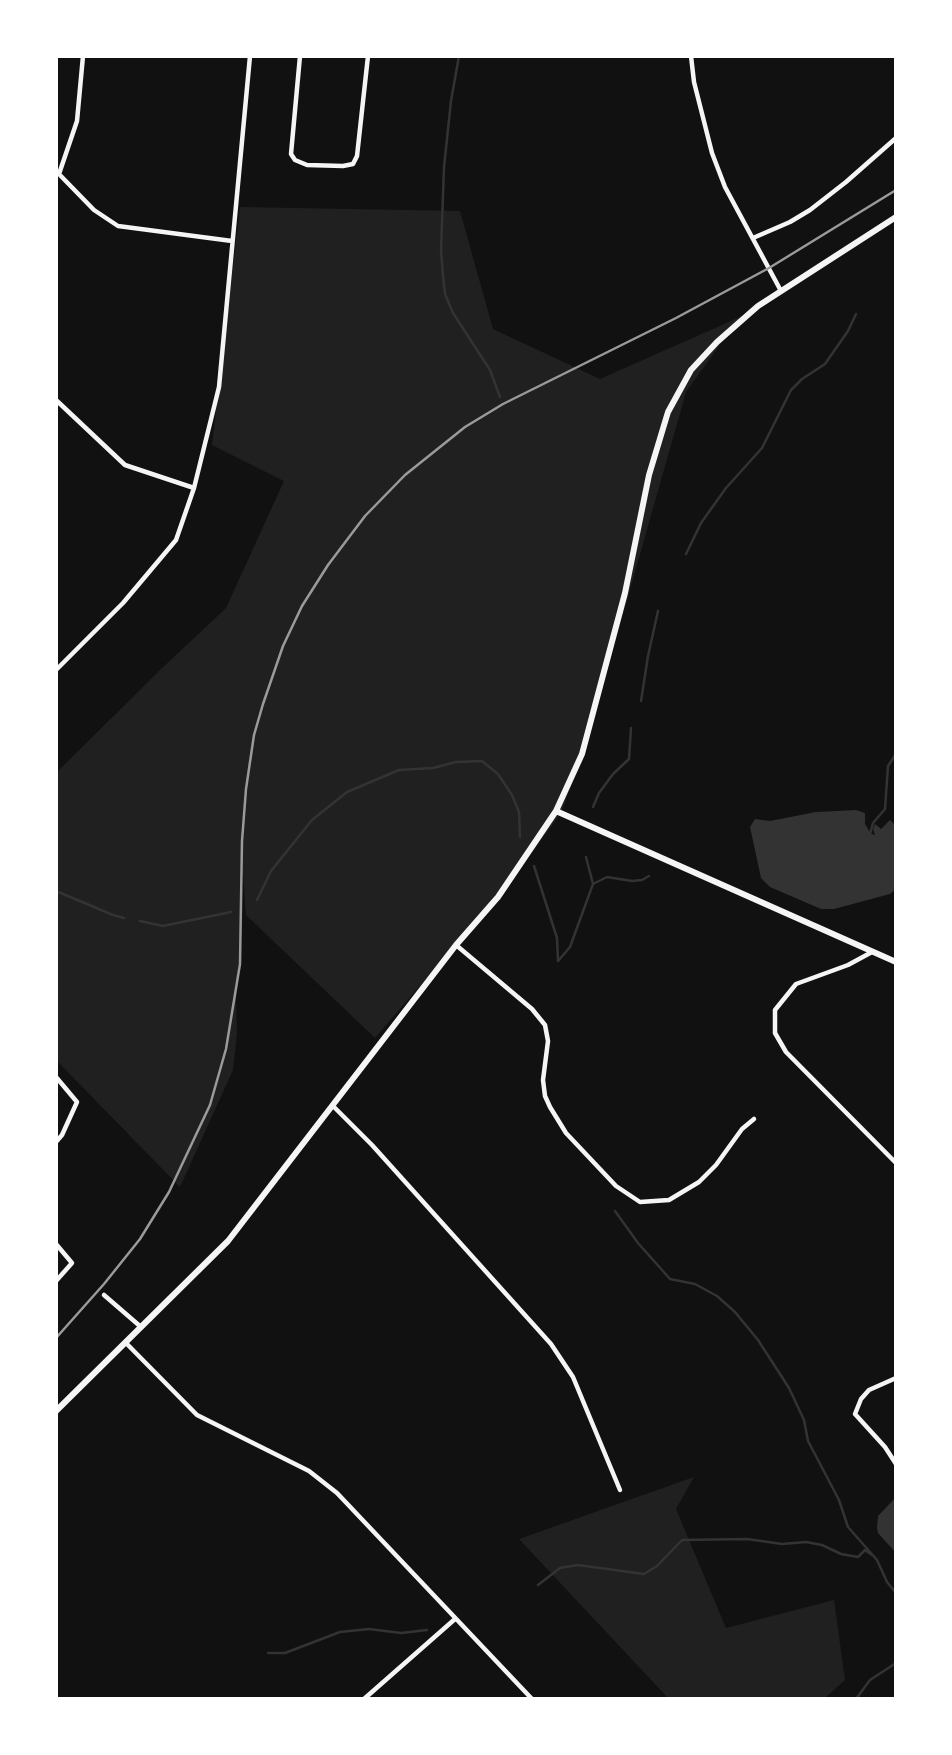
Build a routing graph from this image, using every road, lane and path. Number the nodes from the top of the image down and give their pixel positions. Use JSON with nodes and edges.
{"nodes":[{"id":1,"x":83,"y":56,"type":"edge"},
{"id":2,"x":250,"y":56,"type":"edge"},
{"id":3,"x":300,"y":56,"type":"edge"},
{"id":4,"x":368,"y":56,"type":"edge"},
{"id":5,"x":691,"y":56,"type":"edge"},
{"id":6,"x":896,"y":138,"type":"edge"},
{"id":7,"x":58,"y":173,"type":"edge"},
{"id":8,"x":896,"y":217,"type":"edge"},
{"id":9,"x":753,"y":237,"type":"junction"},
{"id":10,"x":232,"y":241,"type":"junction"},
{"id":11,"x":781,"y":292,"type":"junction"},
{"id":12,"x":56,"y":400,"type":"edge"},
{"id":13,"x":194,"y":488,"type":"junction"},
{"id":14,"x":56,"y":670,"type":"edge"},
{"id":15,"x":556,"y":811,"type":"junction"},
{"id":16,"x":456,"y":945,"type":"junction"},
{"id":17,"x":873,"y":952,"type":"junction"},
{"id":18,"x":896,"y":962,"type":"edge"},
{"id":19,"x":56,"y":1077,"type":"edge"},
{"id":20,"x":333,"y":1106,"type":"junction"},
{"id":21,"x":754,"y":1119,"type":"dead end"},
{"id":22,"x":56,"y":1142,"type":"edge"},
{"id":23,"x":896,"y":1163,"type":"edge"},
{"id":24,"x":56,"y":1244,"type":"edge"},
{"id":25,"x":56,"y":1281,"type":"edge"},
{"id":26,"x":104,"y":1295,"type":"dead end"},
{"id":27,"x":141,"y":1327,"type":"junction"},
{"id":28,"x":125,"y":1341,"type":"junction"},
{"id":29,"x":896,"y":1378,"type":"edge"},
{"id":30,"x":56,"y":1411,"type":"edge"},
{"id":31,"x":896,"y":1464,"type":"edge"},
{"id":32,"x":620,"y":1490,"type":"dead end"},
{"id":33,"x":456,"y":1619,"type":"junction"},
{"id":34,"x":364,"y":1699,"type":"edge"},
{"id":35,"x":533,"y":1699,"type":"edge"}],
"edges":[{"from":1,"to":7,"type":"street"},
{"from":2,"to":10,"type":"street"},
{"from":3,"to":4,"type":"street"},
{"from":5,"to":9,"type":"street"},
{"from":6,"to":9,"type":"street"},
{"from":7,"to":10,"type":"street"},
{"from":8,"to":11,"type":"street"},
{"from":9,"to":11,"type":"street"},
{"from":10,"to":13,"type":"street"},
{"from":11,"to":15,"type":"street"},
{"from":12,"to":13,"type":"street"},
{"from":13,"to":14,"type":"street"},
{"from":15,"to":16,"type":"street"},
{"from":15,"to":17,"type":"street"},
{"from":16,"to":20,"type":"street"},
{"from":16,"to":21,"type":"street"},
{"from":17,"to":18,"type":"street"},
{"from":17,"to":23,"type":"street"},
{"from":19,"to":22,"type":"street"},
{"from":20,"to":27,"type":"street"},
{"from":20,"to":32,"type":"street"},
{"from":24,"to":25,"type":"street"},
{"from":26,"to":27,"type":"street"},
{"from":27,"to":28,"type":"street"},
{"from":28,"to":30,"type":"street"},
{"from":28,"to":33,"type":"street"},
{"from":29,"to":31,"type":"street"},
{"from":33,"to":34,"type":"street"},
{"from":33,"to":35,"type":"street"}]}
